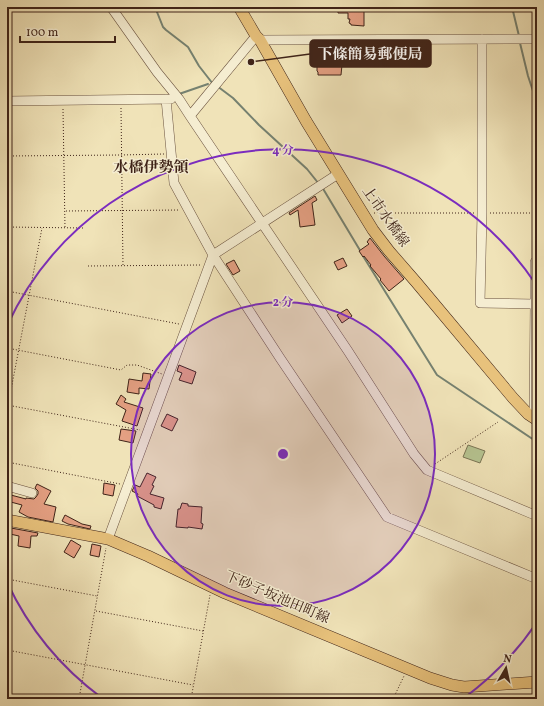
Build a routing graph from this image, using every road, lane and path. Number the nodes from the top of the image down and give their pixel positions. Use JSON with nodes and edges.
{"nodes":[{"id":1,"x":111,"y":7,"type":"edge"},
{"id":2,"x":239,"y":7,"type":"edge"},
{"id":3,"x":258,"y":38,"type":"junction"},
{"id":4,"x":482,"y":39,"type":"junction"},
{"id":5,"x":537,"y":39,"type":"edge"},
{"id":6,"x":166,"y":99,"type":"junction"},
{"id":7,"x":179,"y":99,"type":"junction"},
{"id":8,"x":63,"y":100,"type":"junction"},
{"id":9,"x":121,"y":100,"type":"junction"},
{"id":10,"x":7,"y":101,"type":"edge"},
{"id":11,"x":190,"y":116,"type":"junction"},
{"id":12,"x":171,"y":154,"type":"junction"},
{"id":13,"x":121,"y":155,"type":"junction"},
{"id":14,"x":7,"y":156,"type":"edge"},
{"id":15,"x":65,"y":156,"type":"junction"},
{"id":16,"x":338,"y":174,"type":"junction"},
{"id":17,"x":188,"y":210,"type":"junction"},
{"id":18,"x":65,"y":211,"type":"junction"},
{"id":19,"x":122,"y":211,"type":"junction"},
{"id":20,"x":537,"y":212,"type":"edge"},
{"id":21,"x":361,"y":213,"type":"junction"},
{"id":22,"x":482,"y":213,"type":"junction"},
{"id":23,"x":262,"y":224,"type":"junction"},
{"id":24,"x":7,"y":227,"type":"edge"},
{"id":25,"x":42,"y":228,"type":"junction"},
{"id":26,"x":65,"y":228,"type":"junction"},
{"id":27,"x":83,"y":228,"type":"dead end"},
{"id":28,"x":213,"y":256,"type":"junction"},
{"id":29,"x":537,"y":262,"type":"edge"},
{"id":30,"x":209,"y":265,"type":"junction"},
{"id":31,"x":88,"y":266,"type":"dead end"},
{"id":32,"x":123,"y":266,"type":"junction"},
{"id":33,"x":7,"y":291,"type":"edge"},
{"id":34,"x":29,"y":295,"type":"junction"},
{"id":35,"x":536,"y":304,"type":"edge"},
{"id":36,"x":187,"y":325,"type":"junction"},
{"id":37,"x":7,"y":348,"type":"edge"},
{"id":38,"x":18,"y":350,"type":"junction"},
{"id":39,"x":168,"y":376,"type":"junction"},
{"id":40,"x":8,"y":405,"type":"edge"},
{"id":41,"x":7,"y":411,"type":"edge"},
{"id":42,"x":535,"y":419,"type":"edge"},
{"id":43,"x":498,"y":422,"type":"dead end"},
{"id":44,"x":148,"y":431,"type":"junction"},
{"id":45,"x":7,"y":462,"type":"edge"},
{"id":46,"x":427,"y":470,"type":"junction"},
{"id":47,"x":7,"y":486,"type":"edge"},
{"id":48,"x":128,"y":486,"type":"junction"},
{"id":49,"x":32,"y":493,"type":"dead end"},
{"id":50,"x":537,"y":516,"type":"edge"},
{"id":51,"x":7,"y":520,"type":"edge"},
{"id":52,"x":108,"y":539,"type":"junction"},
{"id":53,"x":7,"y":579,"type":"edge"},
{"id":54,"x":537,"y":579,"type":"edge"},
{"id":55,"x":211,"y":587,"type":"junction"},
{"id":56,"x":98,"y":596,"type":"junction"},
{"id":57,"x":95,"y":610,"type":"junction"},
{"id":58,"x":203,"y":631,"type":"junction"},
{"id":59,"x":7,"y":650,"type":"edge"},
{"id":60,"x":85,"y":664,"type":"junction"},
{"id":61,"x":407,"y":669,"type":"junction"},
{"id":62,"x":537,"y":682,"type":"edge"},
{"id":63,"x":193,"y":685,"type":"junction"},
{"id":64,"x":79,"y":699,"type":"edge"},
{"id":65,"x":191,"y":699,"type":"edge"},
{"id":66,"x":393,"y":699,"type":"edge"}],
"edges":[{"from":1,"to":7,"type":"street"},
{"from":2,"to":3,"type":"main road","name":"上市水橋線"},
{"from":3,"to":4,"type":"street"},
{"from":3,"to":11,"type":"street"},
{"from":3,"to":16,"type":"main road","name":"上市水橋線"},
{"from":4,"to":5,"type":"street"},
{"from":4,"to":22,"type":"street"},
{"from":6,"to":7,"type":"street"},
{"from":6,"to":9,"type":"street"},
{"from":6,"to":12,"type":"street"},
{"from":7,"to":11,"type":"street"},
{"from":8,"to":9,"type":"street"},
{"from":8,"to":10,"type":"street"},
{"from":8,"to":15,"type":"path"},
{"from":9,"to":13,"type":"path"},
{"from":11,"to":23,"type":"street"},
{"from":12,"to":13,"type":"path"},
{"from":12,"to":17,"type":"street"},
{"from":13,"to":15,"type":"path"},
{"from":13,"to":19,"type":"path"},
{"from":14,"to":15,"type":"path"},
{"from":15,"to":18,"type":"path"},
{"from":16,"to":21,"type":"main road","name":"上市水橋線"},
{"from":16,"to":23,"type":"street"},
{"from":17,"to":19,"type":"path"},
{"from":17,"to":28,"type":"street"},
{"from":18,"to":19,"type":"path"},
{"from":18,"to":26,"type":"path"},
{"from":19,"to":32,"type":"path"},
{"from":20,"to":22,"type":"path"},
{"from":21,"to":22,"type":"path"},
{"from":21,"to":42,"type":"main road","name":"上市水橋線"},
{"from":22,"to":35,"type":"street"},
{"from":23,"to":28,"type":"street"},
{"from":23,"to":46,"type":"street"},
{"from":24,"to":25,"type":"path"},
{"from":25,"to":26,"type":"path"},
{"from":25,"to":34,"type":"path"},
{"from":26,"to":27,"type":"path"},
{"from":28,"to":30,"type":"street"},
{"from":28,"to":54,"type":"street"},
{"from":29,"to":35,"type":"street"},
{"from":30,"to":32,"type":"path"},
{"from":30,"to":36,"type":"street"},
{"from":31,"to":32,"type":"path"},
{"from":33,"to":34,"type":"path"},
{"from":34,"to":36,"type":"path"},
{"from":34,"to":38,"type":"path"},
{"from":35,"to":42,"type":"street"},
{"from":36,"to":39,"type":"street"},
{"from":37,"to":38,"type":"path"},
{"from":38,"to":39,"type":"path"},
{"from":38,"to":40,"type":"path"},
{"from":39,"to":44,"type":"street"},
{"from":40,"to":41,"type":"path"},
{"from":40,"to":44,"type":"path"},
{"from":43,"to":46,"type":"path"},
{"from":44,"to":48,"type":"street"},
{"from":45,"to":48,"type":"path"},
{"from":46,"to":50,"type":"street"},
{"from":47,"to":49,"type":"street"},
{"from":48,"to":52,"type":"street"},
{"from":51,"to":52,"type":"main road","name":"下砂子坂池田町線"},
{"from":52,"to":55,"type":"main road","name":"下砂子坂池田町線"},
{"from":52,"to":56,"type":"path"},
{"from":53,"to":56,"type":"path"},
{"from":55,"to":58,"type":"path"},
{"from":55,"to":61,"type":"main road","name":"下砂子坂池田町線"},
{"from":56,"to":57,"type":"path"},
{"from":57,"to":58,"type":"path"},
{"from":57,"to":60,"type":"path"},
{"from":58,"to":63,"type":"path"},
{"from":59,"to":60,"type":"path"},
{"from":60,"to":63,"type":"path"},
{"from":60,"to":64,"type":"path"},
{"from":61,"to":62,"type":"main road","name":"下砂子坂池田町線"},
{"from":61,"to":66,"type":"path"},
{"from":63,"to":65,"type":"path"}]}
